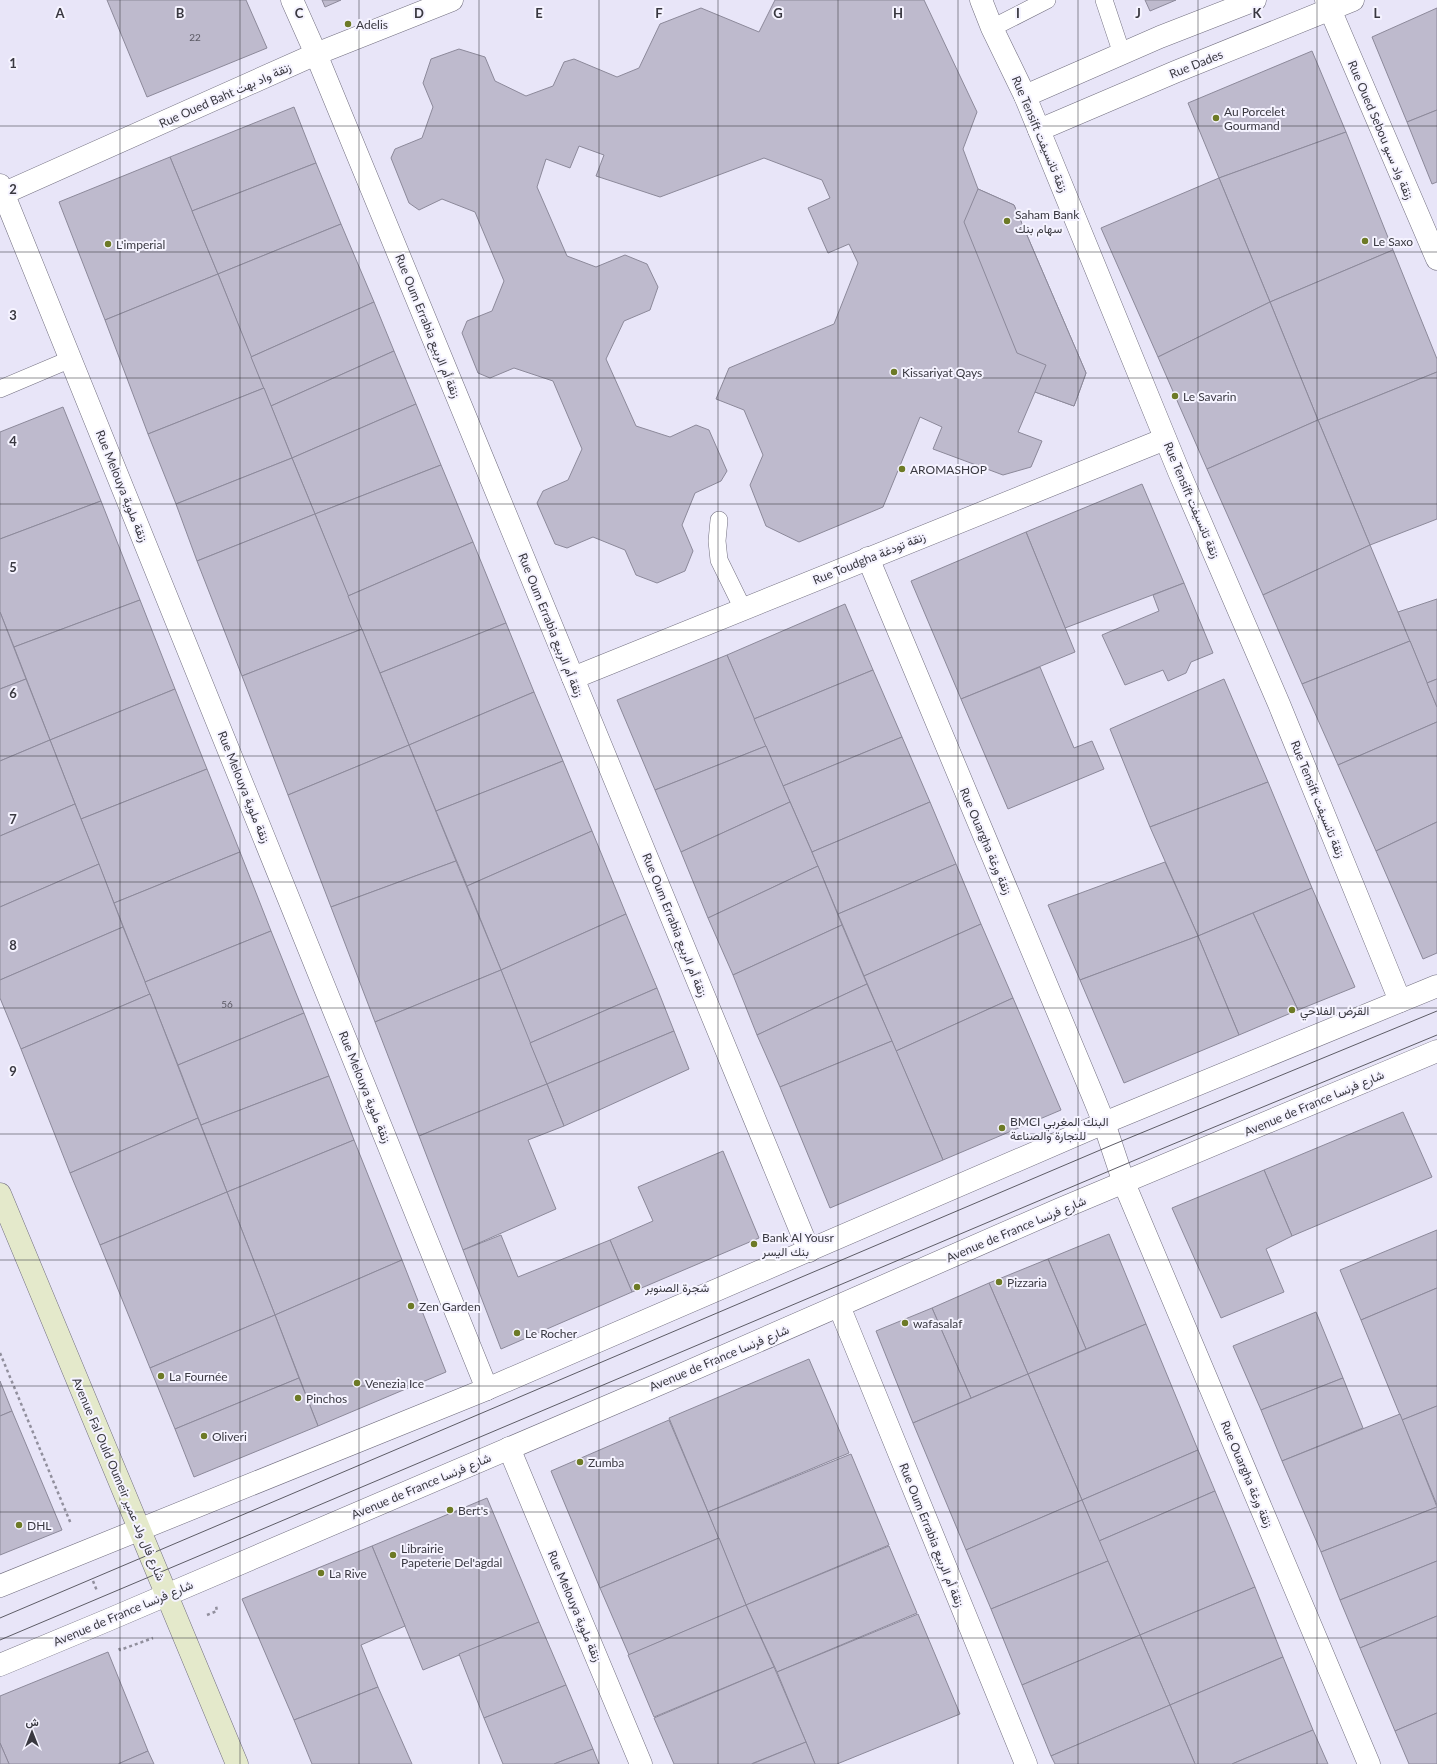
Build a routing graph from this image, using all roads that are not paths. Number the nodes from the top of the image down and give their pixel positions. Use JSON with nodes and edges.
{"nodes":[{"id":1,"x":292,"y":0,"type":"edge"},
{"id":2,"x":452,"y":0,"type":"edge"},
{"id":3,"x":981,"y":0,"type":"edge"},
{"id":4,"x":1047,"y":0,"type":"edge"},
{"id":5,"x":1104,"y":0,"type":"edge"},
{"id":6,"x":1255,"y":0,"type":"edge"},
{"id":7,"x":1353,"y":0,"type":"edge"},
{"id":8,"x":1328,"y":5,"type":"edge"},
{"id":9,"x":992,"y":28,"type":"junction"},
{"id":10,"x":316,"y":54,"type":"junction"},
{"id":11,"x":1122,"y":54,"type":"junction"},
{"id":12,"x":1025,"y":96,"type":"junction"},
{"id":13,"x":1039,"y":130,"type":"junction"},
{"id":14,"x":1,"y":191,"type":"edge"},
{"id":15,"x":1437,"y":259,"type":"edge"},
{"id":16,"x":71,"y":359,"type":"junction"},
{"id":17,"x":0,"y":389,"type":"edge"},
{"id":18,"x":1165,"y":439,"type":"junction"},
{"id":19,"x":719,"y":520,"type":"dead end"},
{"id":20,"x":868,"y":558,"type":"junction"},
{"id":21,"x":742,"y":609,"type":"junction"},
{"id":22,"x":573,"y":678,"type":"junction"},
{"id":23,"x":1437,"y":986,"type":"edge"},
{"id":24,"x":1400,"y":1001,"type":"junction"},
{"id":25,"x":1436,"y":1055,"type":"edge"},
{"id":26,"x":1104,"y":1123,"type":"junction"},
{"id":27,"x":1124,"y":1183,"type":"junction"},
{"id":28,"x":0,"y":1194,"type":"edge"},
{"id":29,"x":809,"y":1251,"type":"junction"},
{"id":30,"x":839,"y":1306,"type":"junction"},
{"id":31,"x":487,"y":1389,"type":"junction"},
{"id":32,"x":509,"y":1448,"type":"junction"},
{"id":33,"x":140,"y":1529,"type":"junction"},
{"id":34,"x":0,"y":1586,"type":"edge"},
{"id":35,"x":168,"y":1595,"type":"junction"},
{"id":36,"x":0,"y":1665,"type":"edge"},
{"id":37,"x":237,"y":1764,"type":"edge"},
{"id":38,"x":641,"y":1764,"type":"edge"},
{"id":39,"x":1026,"y":1764,"type":"edge"},
{"id":40,"x":1369,"y":1764,"type":"edge"}],
"edges":[{"from":1,"to":10,"type":"street","name":"Rue Oum Errabia زنقة أم الربيع"},
{"from":2,"to":10,"type":"street","name":"Rue Oued Baht زنقة واد بهت"},
{"from":3,"to":9,"type":"street","name":"Rue Tensift زنقة تانسيفت"},
{"from":4,"to":9,"type":"lane"},
{"from":5,"to":11,"type":"lane"},
{"from":6,"to":11,"type":"street"},
{"from":7,"to":8,"type":"street","name":"Rue Dades"},
{"from":8,"to":13,"type":"street","name":"Rue Dades"},
{"from":8,"to":15,"type":"street","name":"Rue Oued Sebou زنقة واد سبو"},
{"from":9,"to":12,"type":"street","name":"Rue Tensift زنقة تانسيفت"},
{"from":10,"to":14,"type":"street","name":"Rue Oued Baht زنقة واد بهت"},
{"from":10,"to":22,"type":"street","name":"Rue Oum Errabia زنقة أم الربيع"},
{"from":11,"to":12,"type":"street"},
{"from":12,"to":13,"type":"street","name":"Rue Tensift زنقة تانسيفت"},
{"from":13,"to":18,"type":"street","name":"Rue Tensift زنقة تانسيفت"},
{"from":14,"to":16,"type":"street","name":"Rue Melouya زنقة ملوية"},
{"from":16,"to":17,"type":"lane"},
{"from":16,"to":31,"type":"street","name":"Rue Melouya زنقة ملوية"},
{"from":18,"to":20,"type":"street","name":"Rue Toudgha زنقة تودغة"},
{"from":18,"to":24,"type":"street","name":"Rue Tensift زنقة تانسيفت"},
{"from":19,"to":21,"type":"lane"},
{"from":20,"to":21,"type":"street","name":"Rue Toudgha زنقة تودغة"},
{"from":20,"to":26,"type":"street","name":"Rue Ouargha زنقة ورغة"},
{"from":21,"to":22,"type":"street","name":"Rue Toudgha زنقة تودغة"},
{"from":22,"to":29,"type":"street","name":"Rue Oum Errabia زنقة أم الربيع"},
{"from":23,"to":24,"type":"street"},
{"from":24,"to":26,"type":"street"},
{"from":25,"to":27,"type":"street","name":"Avenue de France شارع فرنسا"},
{"from":26,"to":27,"type":"street","name":"Rue Ouargha زنقة ورغة"},
{"from":26,"to":29,"type":"street"},
{"from":27,"to":30,"type":"street","name":"Avenue de France شارع فرنسا"},
{"from":27,"to":40,"type":"street","name":"Rue Ouargha زنقة ورغة"},
{"from":28,"to":33,"type":"main road","name":"Avenue Fal Ould Oumeir شارع فال ولد عمير"},
{"from":29,"to":31,"type":"street"},
{"from":30,"to":32,"type":"street","name":"Avenue de France شارع فرنسا"},
{"from":30,"to":39,"type":"street","name":"Rue Oum Errabia زنقة أم الربيع"},
{"from":31,"to":33,"type":"street"},
{"from":32,"to":35,"type":"street","name":"Avenue de France شارع فرنسا"},
{"from":32,"to":38,"type":"street","name":"Rue Melouya زنقة ملوية"},
{"from":33,"to":34,"type":"street"},
{"from":33,"to":35,"type":"main road","name":"Avenue Fal Ould Oumeir شارع فال ولد عمير"},
{"from":35,"to":36,"type":"street","name":"Avenue de France شارع فرنسا"},
{"from":35,"to":37,"type":"main road","name":"Avenue Fal Ould Oumeir شارع فال ولد عمير"}]}
